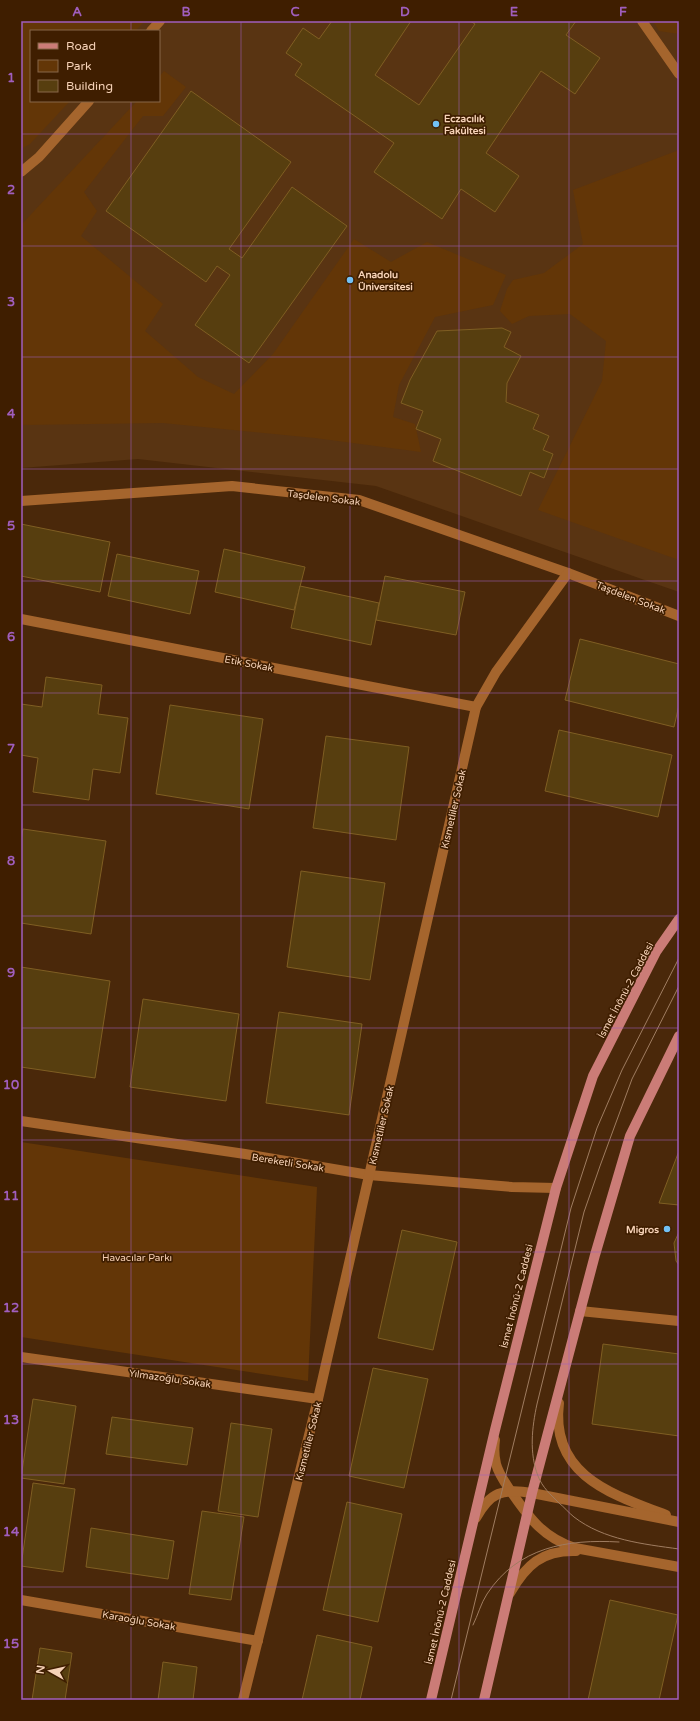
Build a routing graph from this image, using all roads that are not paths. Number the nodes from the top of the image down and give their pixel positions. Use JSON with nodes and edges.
{"nodes":[{"id":1,"x":160,"y":21,"type":"edge"},
{"id":2,"x":642,"y":21,"type":"edge"},
{"id":3,"x":152,"y":30,"type":"edge"},
{"id":4,"x":678,"y":70,"type":"edge"},
{"id":5,"x":88,"y":102,"type":"edge"},
{"id":6,"x":21,"y":172,"type":"edge"},
{"id":7,"x":21,"y":501,"type":"edge"},
{"id":8,"x":568,"y":573,"type":"junction"},
{"id":9,"x":679,"y":616,"type":"edge"},
{"id":10,"x":21,"y":619,"type":"edge"},
{"id":11,"x":476,"y":706,"type":"junction"},
{"id":12,"x":679,"y":919,"type":"edge"},
{"id":13,"x":679,"y":1036,"type":"edge"},
{"id":14,"x":21,"y":1121,"type":"edge"},
{"id":15,"x":369,"y":1175,"type":"junction"},
{"id":16,"x":556,"y":1188,"type":"junction"},
{"id":17,"x":580,"y":1310,"type":"junction"},
{"id":18,"x":679,"y":1322,"type":"edge"},
{"id":19,"x":21,"y":1357,"type":"edge"},
{"id":20,"x":561,"y":1383,"type":"junction"},
{"id":21,"x":318,"y":1399,"type":"junction"},
{"id":22,"x":495,"y":1430,"type":"junction"},
{"id":23,"x":511,"y":1491,"type":"junction"},
{"id":24,"x":532,"y":1493,"type":"junction"},
{"id":25,"x":527,"y":1514,"type":"junction"},
{"id":26,"x":679,"y":1521,"type":"edge"},
{"id":27,"x":472,"y":1525,"type":"junction"},
{"id":28,"x":592,"y":1551,"type":"junction"},
{"id":29,"x":679,"y":1567,"type":"edge"},
{"id":30,"x":21,"y":1600,"type":"edge"},
{"id":31,"x":507,"y":1600,"type":"junction"},
{"id":32,"x":258,"y":1641,"type":"junction"},
{"id":33,"x":243,"y":1700,"type":"edge"},
{"id":34,"x":431,"y":1700,"type":"edge"},
{"id":35,"x":484,"y":1700,"type":"edge"}],
"edges":[{"from":1,"to":3,"type":"street"},
{"from":2,"to":4,"type":"street"},
{"from":5,"to":6,"type":"street"},
{"from":7,"to":8,"type":"street","name":"Taşdelen Sokak"},
{"from":8,"to":9,"type":"street","name":"Taşdelen Sokak"},
{"from":8,"to":11,"type":"street","name":"Kısmetliler Sokak"},
{"from":10,"to":11,"type":"street","name":"Etik Sokak"},
{"from":11,"to":15,"type":"street","name":"Kısmetliler Sokak"},
{"from":12,"to":16,"type":"main road","name":"İsmet İnönü-2 Caddesi"},
{"from":13,"to":17,"type":"main road"},
{"from":14,"to":15,"type":"street","name":"Bereketli Sokak"},
{"from":15,"to":16,"type":"street","name":"Bereketli Sokak"},
{"from":15,"to":21,"type":"street","name":"Kısmetliler Sokak"},
{"from":16,"to":22,"type":"main road","name":"İsmet İnönü-2 Caddesi"},
{"from":17,"to":18,"type":"street"},
{"from":17,"to":20,"type":"main road"},
{"from":19,"to":21,"type":"street","name":"Yılmazoğlu Sokak"},
{"from":20,"to":24,"type":"main road"},
{"from":20,"to":26,"type":"street"},
{"from":21,"to":32,"type":"street","name":"Kısmetliler Sokak"},
{"from":22,"to":23,"type":"street"},
{"from":22,"to":27,"type":"main road","name":"İsmet İnönü-2 Caddesi"},
{"from":23,"to":24,"type":"street"},
{"from":23,"to":25,"type":"street"},
{"from":23,"to":27,"type":"street"},
{"from":24,"to":25,"type":"main road"},
{"from":24,"to":26,"type":"street"},
{"from":25,"to":28,"type":"street"},
{"from":25,"to":31,"type":"main road"},
{"from":27,"to":34,"type":"main road","name":"İsmet İnönü-2 Caddesi"},
{"from":28,"to":29,"type":"street"},
{"from":28,"to":31,"type":"street"},
{"from":30,"to":32,"type":"street","name":"Karaoğlu Sokak"},
{"from":31,"to":35,"type":"main road"},
{"from":32,"to":33,"type":"street","name":"Kısmetliler Sokak"}]}
